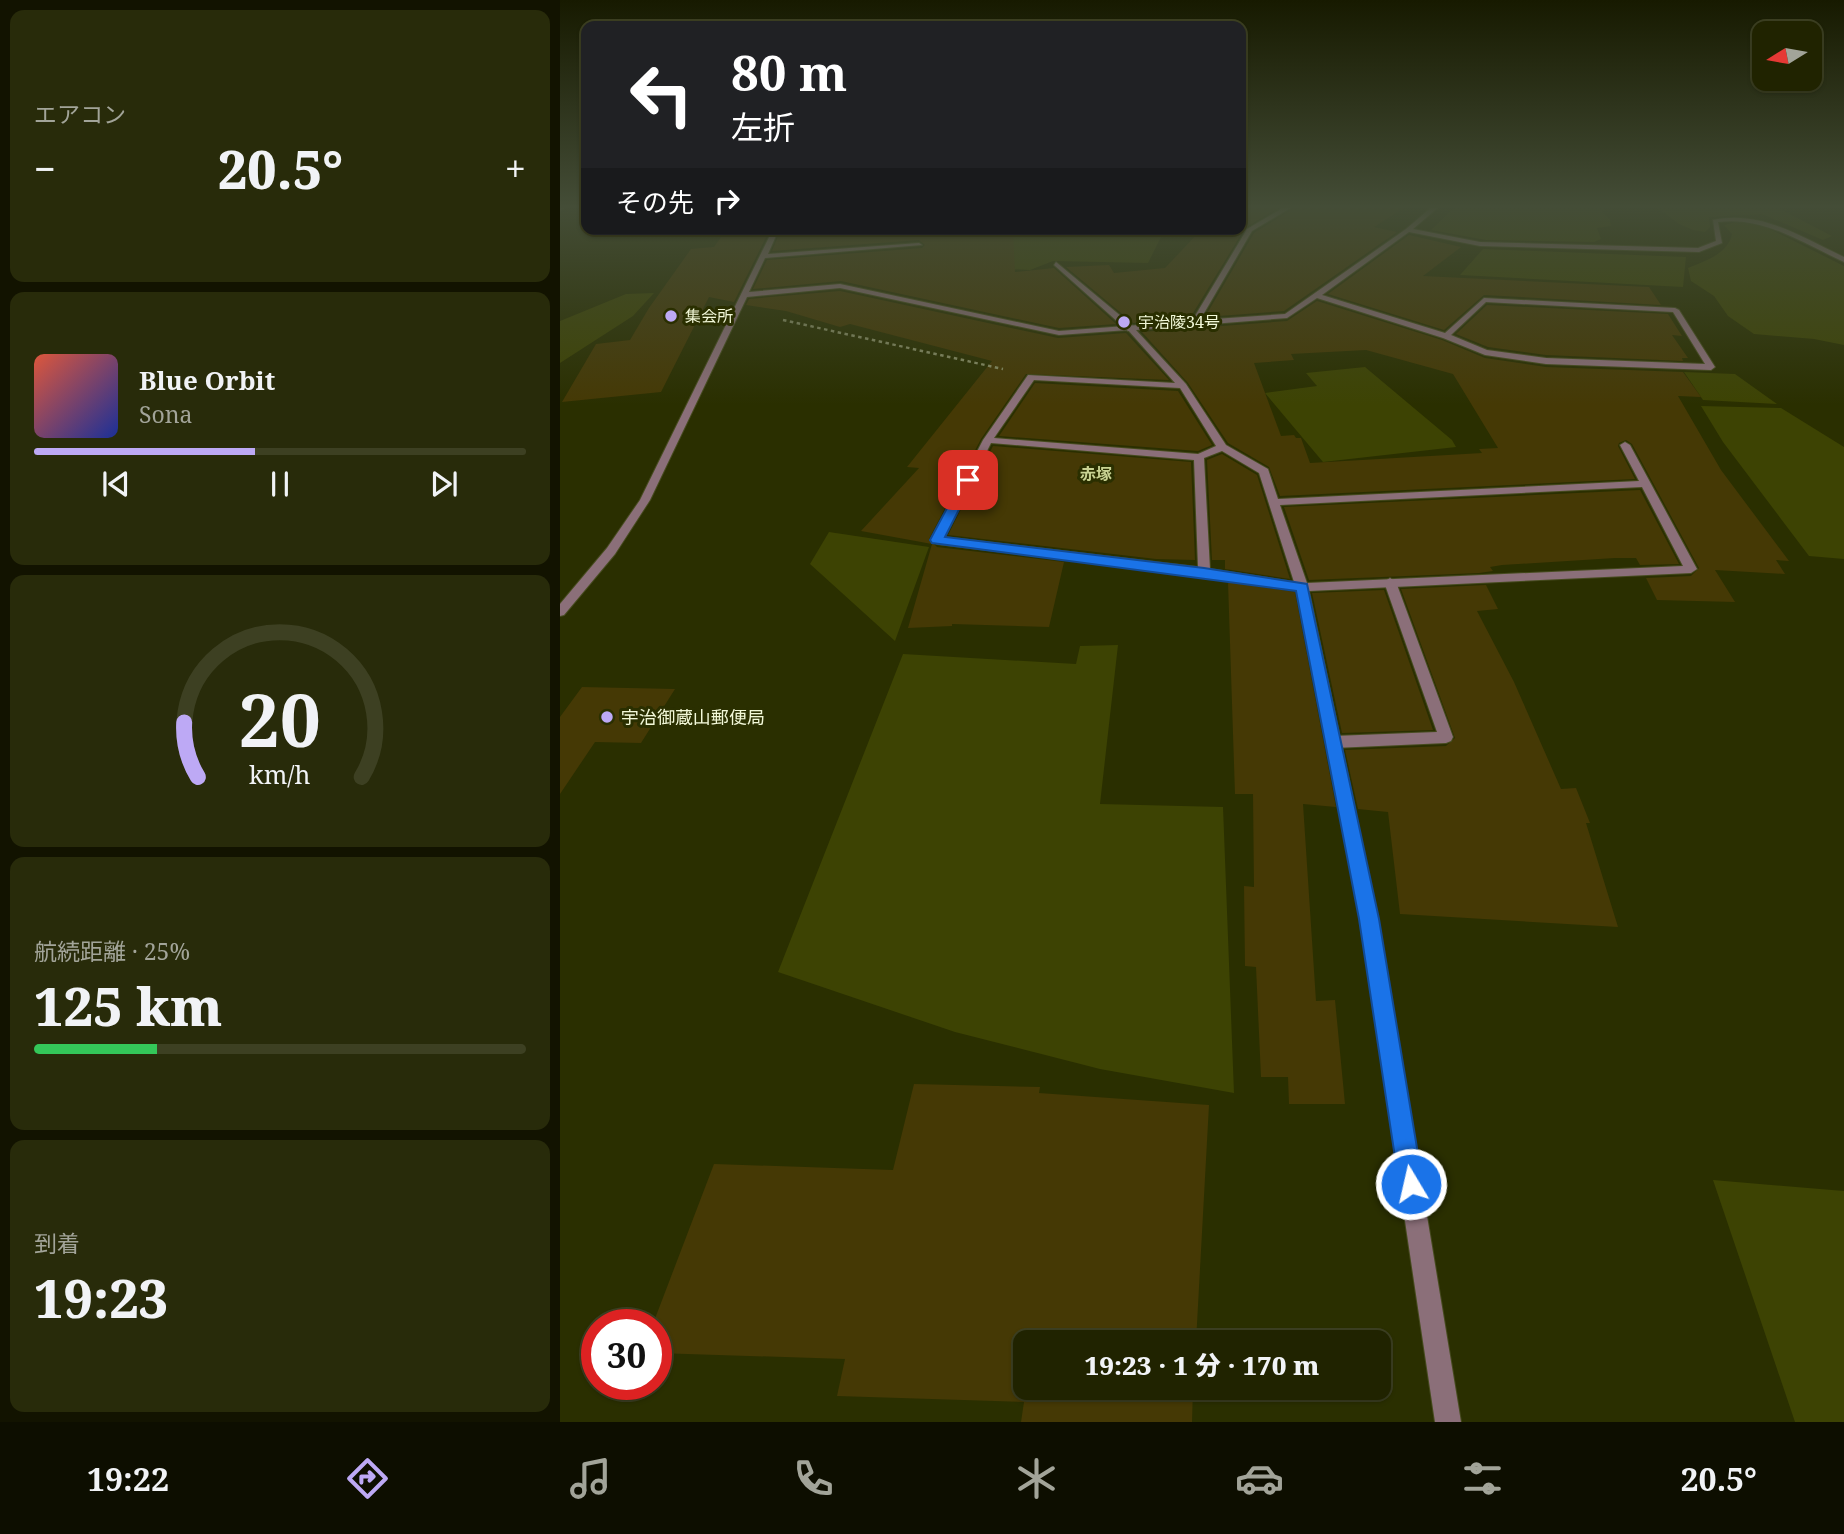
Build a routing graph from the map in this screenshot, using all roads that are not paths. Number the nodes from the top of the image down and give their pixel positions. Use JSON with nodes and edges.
{"nodes":[{"id":1,"x":755,"y":272,"type":"edge"},
{"id":2,"x":1066,"y":272,"type":"edge"},
{"id":3,"x":1224,"y":272,"type":"edge"},
{"id":4,"x":1347,"y":272,"type":"edge"},
{"id":5,"x":744,"y":295,"type":"junction"},
{"id":6,"x":1315,"y":295,"type":"junction"},
{"id":7,"x":1194,"y":324,"type":"junction"},
{"id":8,"x":1131,"y":329,"type":"junction"},
{"id":9,"x":1446,"y":336,"type":"junction"},
{"id":10,"x":1183,"y":386,"type":"junction"},
{"id":11,"x":988,"y":440,"type":"junction"},
{"id":12,"x":1625,"y":444,"type":"dead end"},
{"id":13,"x":1222,"y":447,"type":"junction"},
{"id":14,"x":1199,"y":457,"type":"junction"},
{"id":15,"x":1646,"y":484,"type":"junction"},
{"id":16,"x":1274,"y":502,"type":"junction"},
{"id":17,"x":1204,"y":572,"type":"junction"},
{"id":18,"x":1391,"y":582,"type":"junction"},
{"id":19,"x":1302,"y":587,"type":"junction"},
{"id":20,"x":560,"y":612,"type":"edge"},
{"id":21,"x":1334,"y":742,"type":"junction"},
{"id":22,"x":1448,"y":1422,"type":"edge"}],
"edges":[{"from":1,"to":5,"type":"street"},
{"from":2,"to":8,"type":"street"},
{"from":3,"to":7,"type":"street"},
{"from":4,"to":6,"type":"street"},
{"from":5,"to":8,"type":"street"},
{"from":5,"to":20,"type":"street"},
{"from":6,"to":7,"type":"street"},
{"from":6,"to":9,"type":"street"},
{"from":7,"to":8,"type":"street"},
{"from":8,"to":10,"type":"street"},
{"from":9,"to":9,"type":"street"},
{"from":10,"to":11,"type":"street"},
{"from":10,"to":13,"type":"street"},
{"from":11,"to":14,"type":"street"},
{"from":11,"to":17,"type":"street"},
{"from":12,"to":15,"type":"street"},
{"from":13,"to":14,"type":"street"},
{"from":13,"to":16,"type":"street"},
{"from":14,"to":17,"type":"street"},
{"from":15,"to":16,"type":"street"},
{"from":15,"to":18,"type":"street"},
{"from":16,"to":19,"type":"street"},
{"from":17,"to":19,"type":"street"},
{"from":18,"to":19,"type":"street"},
{"from":18,"to":21,"type":"street"},
{"from":19,"to":21,"type":"street"},
{"from":21,"to":22,"type":"street"}]}
